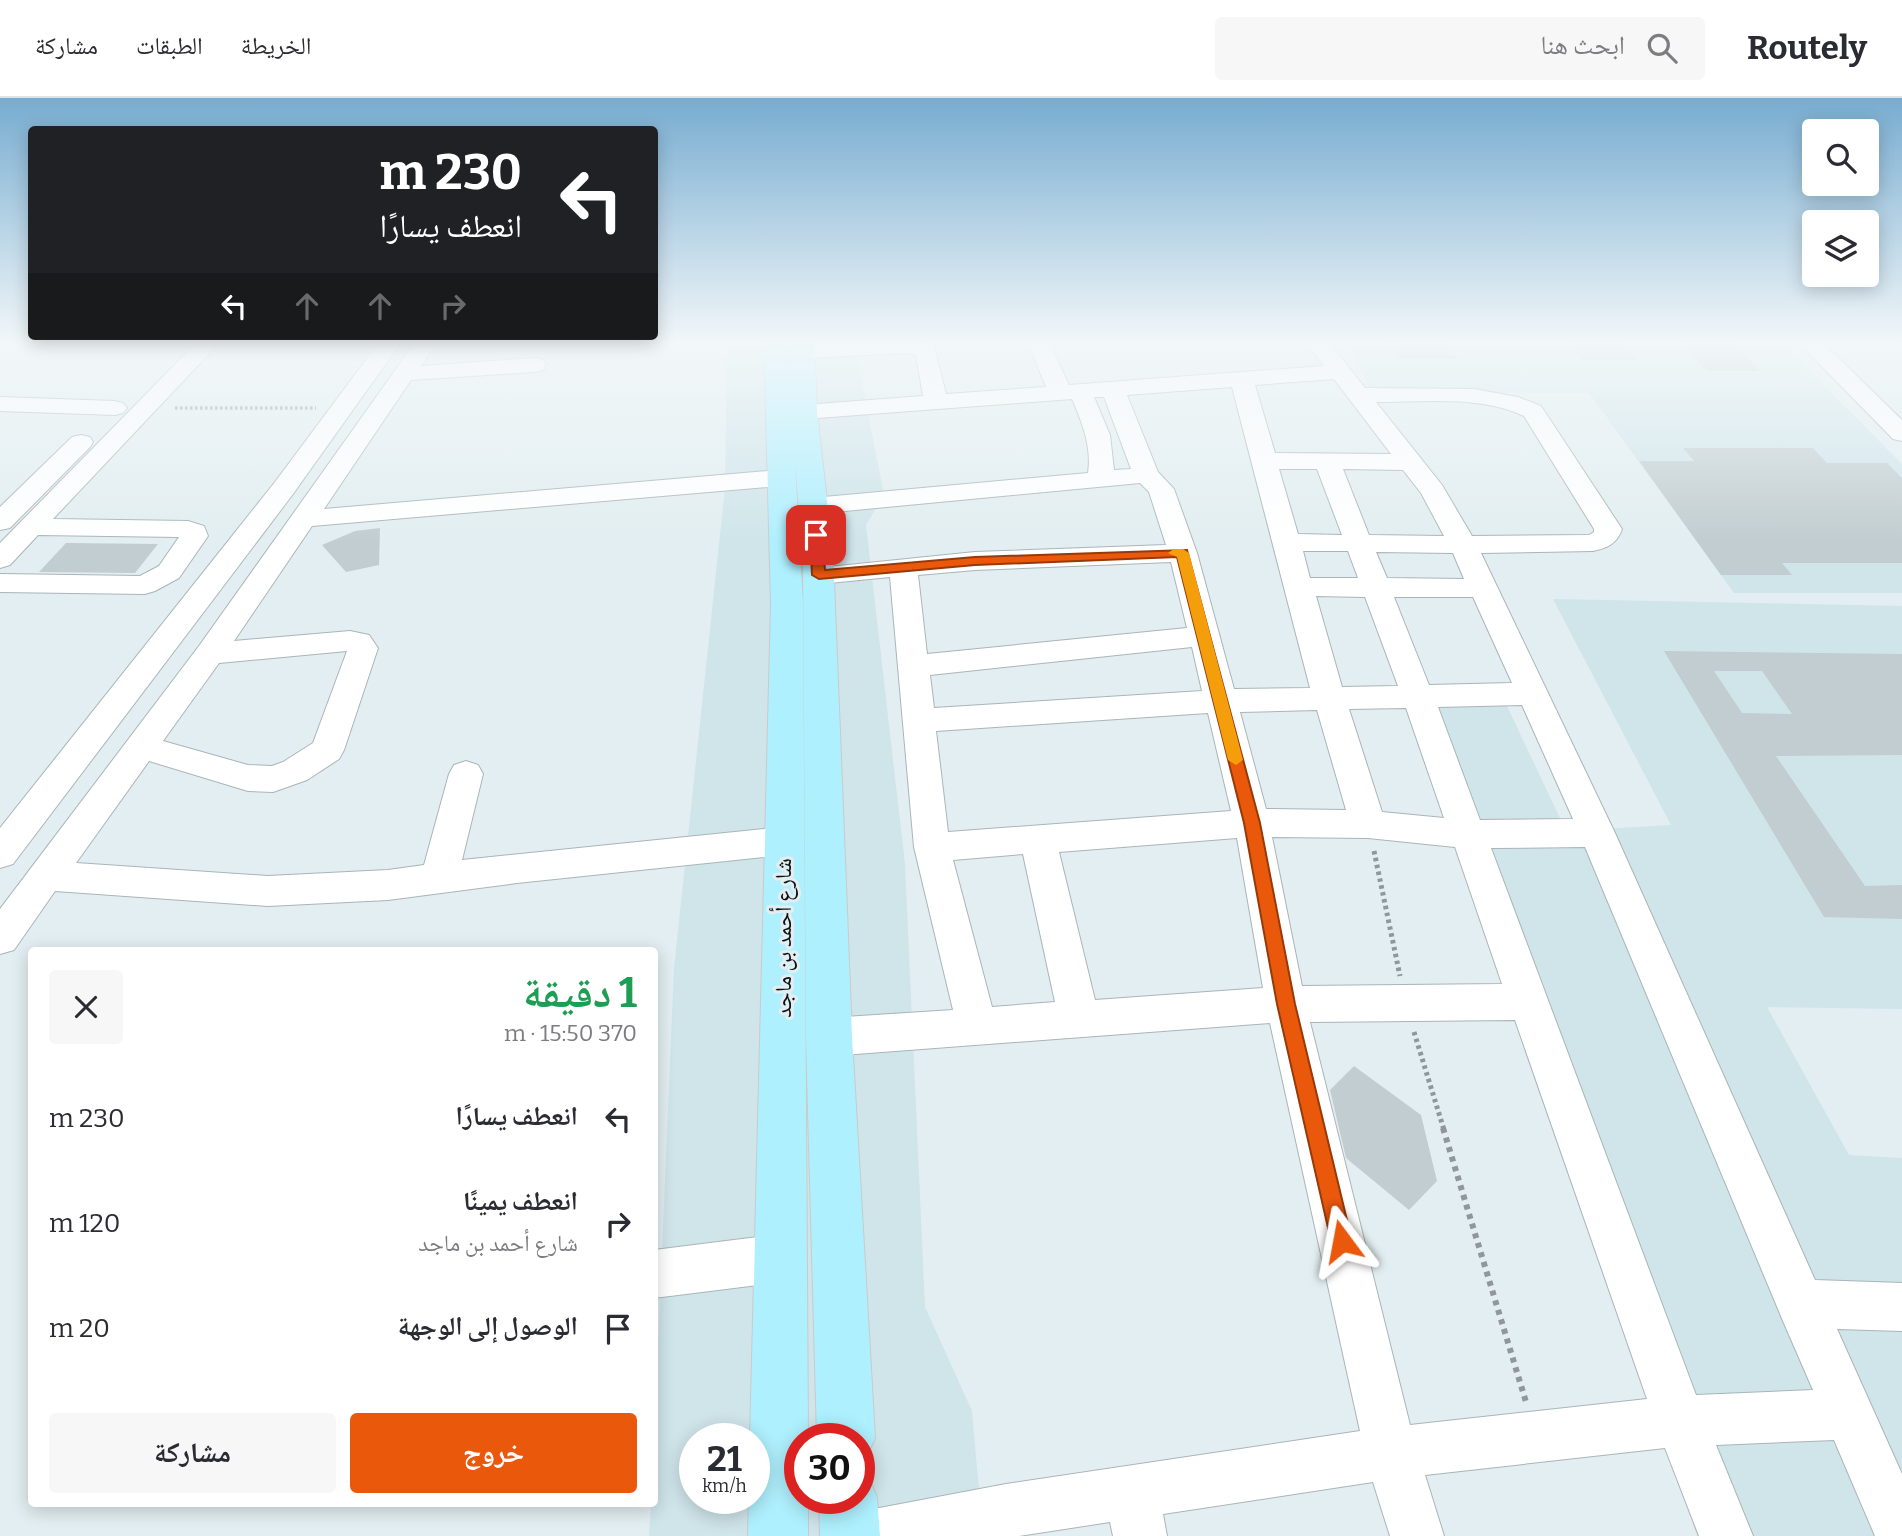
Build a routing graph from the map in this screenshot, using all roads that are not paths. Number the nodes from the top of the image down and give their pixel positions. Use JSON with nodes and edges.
{"nodes":[{"id":1,"x":115,"y":408,"type":"edge"},
{"id":2,"x":146,"y":408,"type":"edge"},
{"id":3,"x":340,"y":408,"type":"edge"},
{"id":4,"x":381,"y":408,"type":"edge"},
{"id":5,"x":787,"y":408,"type":"edge"},
{"id":6,"x":803,"y":408,"type":"edge"},
{"id":7,"x":855,"y":408,"type":"edge"},
{"id":8,"x":1088,"y":408,"type":"edge"},
{"id":9,"x":1097,"y":408,"type":"edge"},
{"id":10,"x":1250,"y":408,"type":"edge"},
{"id":11,"x":1368,"y":408,"type":"edge"},
{"id":12,"x":1529,"y":408,"type":"edge"},
{"id":13,"x":1876,"y":408,"type":"edge"},
{"id":14,"x":804,"y":412,"type":"junction"},
{"id":15,"x":1902,"y":434,"type":"edge"},
{"id":16,"x":1264,"y":461,"type":"junction"},
{"id":17,"x":1326,"y":461,"type":"junction"},
{"id":18,"x":1410,"y":462,"type":"junction"},
{"id":19,"x":1146,"y":475,"type":"junction"},
{"id":20,"x":780,"y":478,"type":"junction"},
{"id":21,"x":1098,"y":480,"type":"junction"},
{"id":22,"x":813,"y":506,"type":"junction"},
{"id":23,"x":304,"y":519,"type":"junction"},
{"id":24,"x":0,"y":522,"type":"edge"},
{"id":25,"x":32,"y":527,"type":"junction"},
{"id":26,"x":1286,"y":542,"type":"junction"},
{"id":27,"x":1357,"y":543,"type":"junction"},
{"id":28,"x":1463,"y":545,"type":"junction"},
{"id":29,"x":1183,"y":553,"type":"junction"},
{"id":30,"x":0,"y":559,"type":"edge"},
{"id":31,"x":903,"y":567,"type":"junction"},
{"id":32,"x":819,"y":575,"type":"junction"},
{"id":33,"x":0,"y":583,"type":"edge"},
{"id":34,"x":1298,"y":587,"type":"junction"},
{"id":35,"x":1374,"y":587,"type":"junction"},
{"id":36,"x":1483,"y":588,"type":"junction"},
{"id":37,"x":1204,"y":636,"type":"junction"},
{"id":38,"x":210,"y":653,"type":"junction"},
{"id":39,"x":913,"y":666,"type":"junction"},
{"id":40,"x":1532,"y":694,"type":"junction"},
{"id":41,"x":1418,"y":696,"type":"junction"},
{"id":42,"x":1329,"y":698,"type":"junction"},
{"id":43,"x":1221,"y":701,"type":"junction"},
{"id":44,"x":919,"y":722,"type":"junction"},
{"id":45,"x":142,"y":747,"type":"junction"},
{"id":46,"x":466,"y":774,"type":"dead end"},
{"id":47,"x":1252,"y":823,"type":"junction"},
{"id":48,"x":1368,"y":824,"type":"junction"},
{"id":49,"x":1597,"y":833,"type":"junction"},
{"id":50,"x":1468,"y":834,"type":"junction"},
{"id":51,"x":1038,"y":839,"type":"junction"},
{"id":52,"x":784,"y":841,"type":"junction"},
{"id":53,"x":932,"y":847,"type":"junction"},
{"id":54,"x":0,"y":854,"type":"edge"},
{"id":55,"x":47,"y":876,"type":"junction"},
{"id":56,"x":439,"y":878,"type":"junction"},
{"id":57,"x":0,"y":938,"type":"edge"},
{"id":58,"x":1529,"y":1002,"type":"junction"},
{"id":59,"x":1286,"y":1004,"type":"junction"},
{"id":60,"x":1079,"y":1018,"type":"junction"},
{"id":61,"x":977,"y":1025,"type":"junction"},
{"id":62,"x":828,"y":1037,"type":"junction"},
{"id":63,"x":782,"y":1258,"type":"junction"},
{"id":64,"x":658,"y":1274,"type":"edge"},
{"id":65,"x":1800,"y":1304,"type":"junction"},
{"id":66,"x":1902,"y":1307,"type":"edge"},
{"id":67,"x":1848,"y":1413,"type":"junction"},
{"id":68,"x":1680,"y":1421,"type":"junction"},
{"id":69,"x":845,"y":1423,"type":"edge"},
{"id":70,"x":1391,"y":1453,"type":"junction"},
{"id":71,"x":849,"y":1514,"type":"edge"},
{"id":72,"x":1136,"y":1515,"type":"edge"},
{"id":73,"x":778,"y":1536,"type":"edge"},
{"id":74,"x":850,"y":1536,"type":"edge"},
{"id":75,"x":874,"y":1536,"type":"edge"},
{"id":76,"x":1417,"y":1536,"type":"edge"},
{"id":77,"x":1726,"y":1536,"type":"edge"},
{"id":78,"x":1902,"y":1536,"type":"edge"}],
"edges":[{"from":1,"to":24,"type":"street"},
{"from":2,"to":25,"type":"street"},
{"from":3,"to":54,"type":"street"},
{"from":4,"to":23,"type":"street"},
{"from":5,"to":20,"type":"main road","name":"شارع أحمد بن ماجد"},
{"from":6,"to":14,"type":"main road","name":"شارع أحمد بن ماجد"},
{"from":7,"to":14,"type":"street"},
{"from":8,"to":21,"type":"street"},
{"from":9,"to":19,"type":"street"},
{"from":10,"to":16,"type":"street"},
{"from":11,"to":18,"type":"street"},
{"from":12,"to":28,"type":"street"},
{"from":13,"to":15,"type":"street"},
{"from":14,"to":22,"type":"main road","name":"شارع أحمد بن ماجد"},
{"from":16,"to":17,"type":"street"},
{"from":16,"to":26,"type":"street"},
{"from":17,"to":18,"type":"street"},
{"from":17,"to":27,"type":"street"},
{"from":18,"to":28,"type":"street"},
{"from":19,"to":21,"type":"street"},
{"from":19,"to":29,"type":"street"},
{"from":20,"to":23,"type":"street"},
{"from":20,"to":52,"type":"main road","name":"شارع أحمد بن ماجد"},
{"from":21,"to":22,"type":"street"},
{"from":22,"to":32,"type":"main road","name":"شارع أحمد بن ماجد"},
{"from":23,"to":38,"type":"street"},
{"from":25,"to":30,"type":"street"},
{"from":25,"to":33,"type":"street"},
{"from":26,"to":27,"type":"street"},
{"from":26,"to":34,"type":"street"},
{"from":27,"to":28,"type":"street"},
{"from":27,"to":35,"type":"street"},
{"from":28,"to":36,"type":"street"},
{"from":29,"to":31,"type":"street"},
{"from":29,"to":37,"type":"street"},
{"from":31,"to":32,"type":"street"},
{"from":31,"to":39,"type":"street"},
{"from":32,"to":62,"type":"main road","name":"شارع أحمد بن ماجد"},
{"from":34,"to":35,"type":"street"},
{"from":34,"to":42,"type":"street"},
{"from":35,"to":36,"type":"street"},
{"from":35,"to":41,"type":"street"},
{"from":36,"to":40,"type":"street"},
{"from":37,"to":39,"type":"street"},
{"from":37,"to":43,"type":"street"},
{"from":38,"to":45,"type":"street"},
{"from":38,"to":45,"type":"street"},
{"from":39,"to":44,"type":"street"},
{"from":40,"to":41,"type":"street"},
{"from":40,"to":49,"type":"street"},
{"from":41,"to":42,"type":"street"},
{"from":41,"to":50,"type":"street"},
{"from":42,"to":43,"type":"street"},
{"from":42,"to":48,"type":"street"},
{"from":43,"to":44,"type":"street"},
{"from":43,"to":47,"type":"street"},
{"from":44,"to":53,"type":"street"},
{"from":45,"to":55,"type":"street"},
{"from":46,"to":56,"type":"street"},
{"from":47,"to":48,"type":"street"},
{"from":47,"to":51,"type":"street"},
{"from":47,"to":59,"type":"street"},
{"from":48,"to":50,"type":"street"},
{"from":49,"to":50,"type":"street"},
{"from":49,"to":65,"type":"street"},
{"from":50,"to":58,"type":"street"},
{"from":51,"to":53,"type":"street"},
{"from":51,"to":60,"type":"street"},
{"from":52,"to":56,"type":"street"},
{"from":52,"to":63,"type":"main road","name":"شارع أحمد بن ماجد"},
{"from":53,"to":61,"type":"street"},
{"from":55,"to":56,"type":"street"},
{"from":55,"to":57,"type":"street"},
{"from":58,"to":59,"type":"street"},
{"from":58,"to":68,"type":"street"},
{"from":59,"to":60,"type":"street"},
{"from":59,"to":70,"type":"street"},
{"from":60,"to":61,"type":"street"},
{"from":61,"to":62,"type":"street"},
{"from":62,"to":69,"type":"main road","name":"شارع أحمد بن ماجد"},
{"from":63,"to":64,"type":"street"},
{"from":63,"to":73,"type":"main road","name":"شارع أحمد بن ماجد"},
{"from":65,"to":66,"type":"street"},
{"from":65,"to":67,"type":"street"},
{"from":67,"to":68,"type":"street"},
{"from":67,"to":78,"type":"street"},
{"from":68,"to":70,"type":"street"},
{"from":68,"to":77,"type":"street"},
{"from":70,"to":72,"type":"street"},
{"from":70,"to":76,"type":"street"},
{"from":71,"to":74,"type":"main road"},
{"from":72,"to":75,"type":"street"}]}
